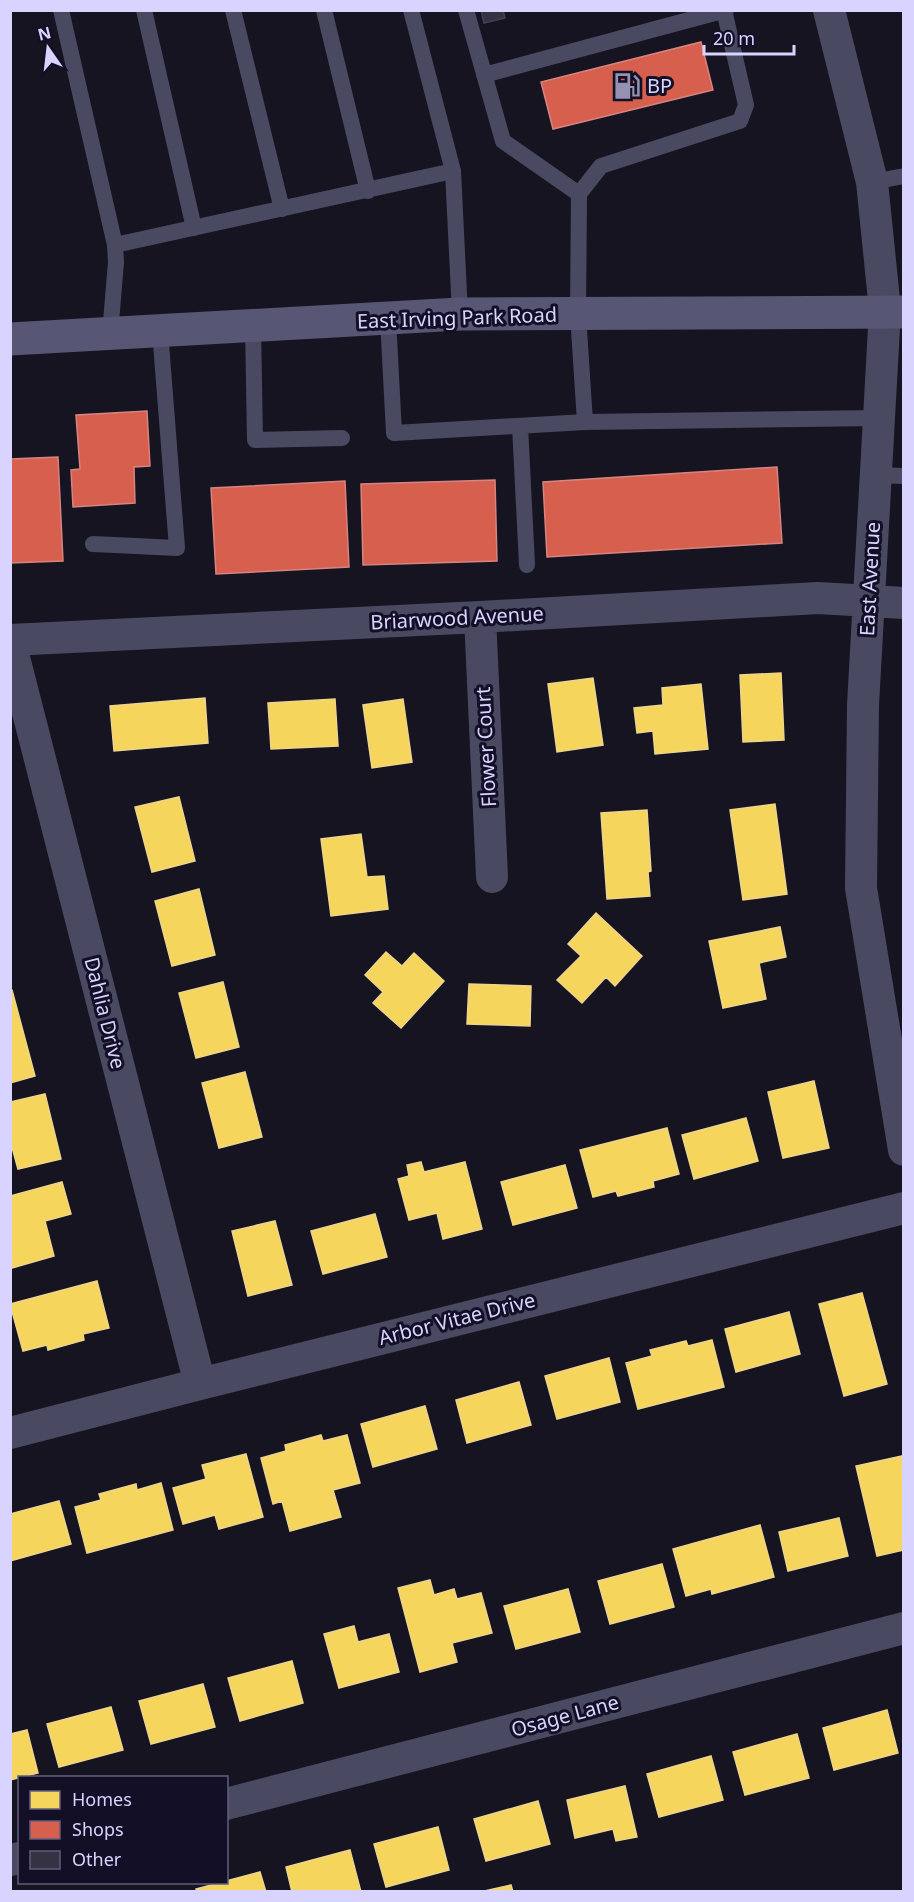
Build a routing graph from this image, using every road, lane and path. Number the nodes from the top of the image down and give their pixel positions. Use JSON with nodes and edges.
{"nodes":[{"id":1,"x":61,"y":10,"type":"edge"},
{"id":2,"x":144,"y":10,"type":"edge"},
{"id":3,"x":233,"y":10,"type":"edge"},
{"id":4,"x":324,"y":10,"type":"edge"},
{"id":5,"x":411,"y":10,"type":"edge"},
{"id":6,"x":466,"y":10,"type":"edge"},
{"id":7,"x":829,"y":10,"type":"edge"},
{"id":8,"x":724,"y":11,"type":"edge"},
{"id":9,"x":484,"y":75,"type":"junction"},
{"id":10,"x":453,"y":171,"type":"junction"},
{"id":11,"x":903,"y":176,"type":"edge"},
{"id":12,"x":872,"y":182,"type":"junction"},
{"id":13,"x":368,"y":190,"type":"junction"},
{"id":14,"x":579,"y":194,"type":"junction"},
{"id":15,"x":282,"y":209,"type":"junction"},
{"id":16,"x":194,"y":228,"type":"junction"},
{"id":17,"x":115,"y":245,"type":"junction"},
{"id":18,"x":894,"y":311,"type":"edge"},
{"id":19,"x":460,"y":314,"type":"junction"},
{"id":20,"x":578,"y":314,"type":"junction"},
{"id":21,"x":388,"y":319,"type":"junction"},
{"id":22,"x":253,"y":326,"type":"junction"},
{"id":23,"x":160,"y":331,"type":"junction"},
{"id":24,"x":110,"y":334,"type":"junction"},
{"id":25,"x":10,"y":339,"type":"edge"},
{"id":26,"x":879,"y":418,"type":"junction"},
{"id":27,"x":585,"y":422,"type":"junction"},
{"id":28,"x":520,"y":426,"type":"junction"},
{"id":29,"x":342,"y":438,"type":"dead end"},
{"id":30,"x":890,"y":476,"type":"edge"},
{"id":31,"x":93,"y":544,"type":"dead end"},
{"id":32,"x":527,"y":565,"type":"dead end"},
{"id":33,"x":868,"y":600,"type":"junction"},
{"id":34,"x":903,"y":603,"type":"edge"},
{"id":35,"x":480,"y":617,"type":"junction"},
{"id":36,"x":10,"y":641,"type":"edge"},
{"id":37,"x":492,"y":877,"type":"dead end"},
{"id":38,"x":903,"y":1150,"type":"edge"},
{"id":39,"x":903,"y":1208,"type":"edge"},
{"id":40,"x":200,"y":1384,"type":"junction"},
{"id":41,"x":10,"y":1433,"type":"edge"},
{"id":42,"x":903,"y":1628,"type":"edge"},
{"id":43,"x":228,"y":1803,"type":"edge"}],
"edges":[{"from":1,"to":17,"type":"lane"},
{"from":2,"to":16,"type":"lane"},
{"from":3,"to":15,"type":"lane"},
{"from":4,"to":13,"type":"lane"},
{"from":5,"to":10,"type":"lane"},
{"from":6,"to":9,"type":"lane"},
{"from":7,"to":12,"type":"street","name":"East Avenue"},
{"from":8,"to":9,"type":"lane"},
{"from":8,"to":14,"type":"lane"},
{"from":9,"to":14,"type":"lane"},
{"from":10,"to":13,"type":"lane"},
{"from":10,"to":19,"type":"lane"},
{"from":11,"to":12,"type":"lane"},
{"from":12,"to":18,"type":"street","name":"East Avenue"},
{"from":13,"to":15,"type":"lane"},
{"from":14,"to":20,"type":"lane"},
{"from":15,"to":16,"type":"lane"},
{"from":16,"to":17,"type":"lane"},
{"from":17,"to":24,"type":"lane"},
{"from":18,"to":20,"type":"main road","name":"East Irving Park Road"},
{"from":18,"to":26,"type":"street","name":"East Avenue"},
{"from":19,"to":20,"type":"main road","name":"East Irving Park Road"},
{"from":19,"to":21,"type":"main road","name":"East Irving Park Road"},
{"from":20,"to":27,"type":"lane"},
{"from":21,"to":22,"type":"main road","name":"East Irving Park Road"},
{"from":21,"to":28,"type":"lane"},
{"from":22,"to":23,"type":"main road","name":"East Irving Park Road"},
{"from":22,"to":29,"type":"lane"},
{"from":23,"to":24,"type":"main road","name":"East Irving Park Road"},
{"from":23,"to":31,"type":"lane"},
{"from":24,"to":25,"type":"main road","name":"East Irving Park Road"},
{"from":26,"to":27,"type":"lane"},
{"from":26,"to":30,"type":"street","name":"East Avenue"},
{"from":27,"to":28,"type":"lane"},
{"from":28,"to":32,"type":"lane"},
{"from":30,"to":33,"type":"street","name":"East Avenue"},
{"from":33,"to":34,"type":"street","name":"Briarwood Avenue"},
{"from":33,"to":35,"type":"street","name":"Briarwood Avenue"},
{"from":33,"to":38,"type":"street","name":"East Avenue"},
{"from":35,"to":36,"type":"street","name":"Briarwood Avenue"},
{"from":35,"to":37,"type":"street","name":"Flower Court"},
{"from":36,"to":40,"type":"street","name":"Dahlia Drive"},
{"from":39,"to":40,"type":"street","name":"Arbor Vitae Drive"},
{"from":40,"to":41,"type":"street","name":"Arbor Vitae Drive"},
{"from":42,"to":43,"type":"street","name":"Osage Lane"}]}
